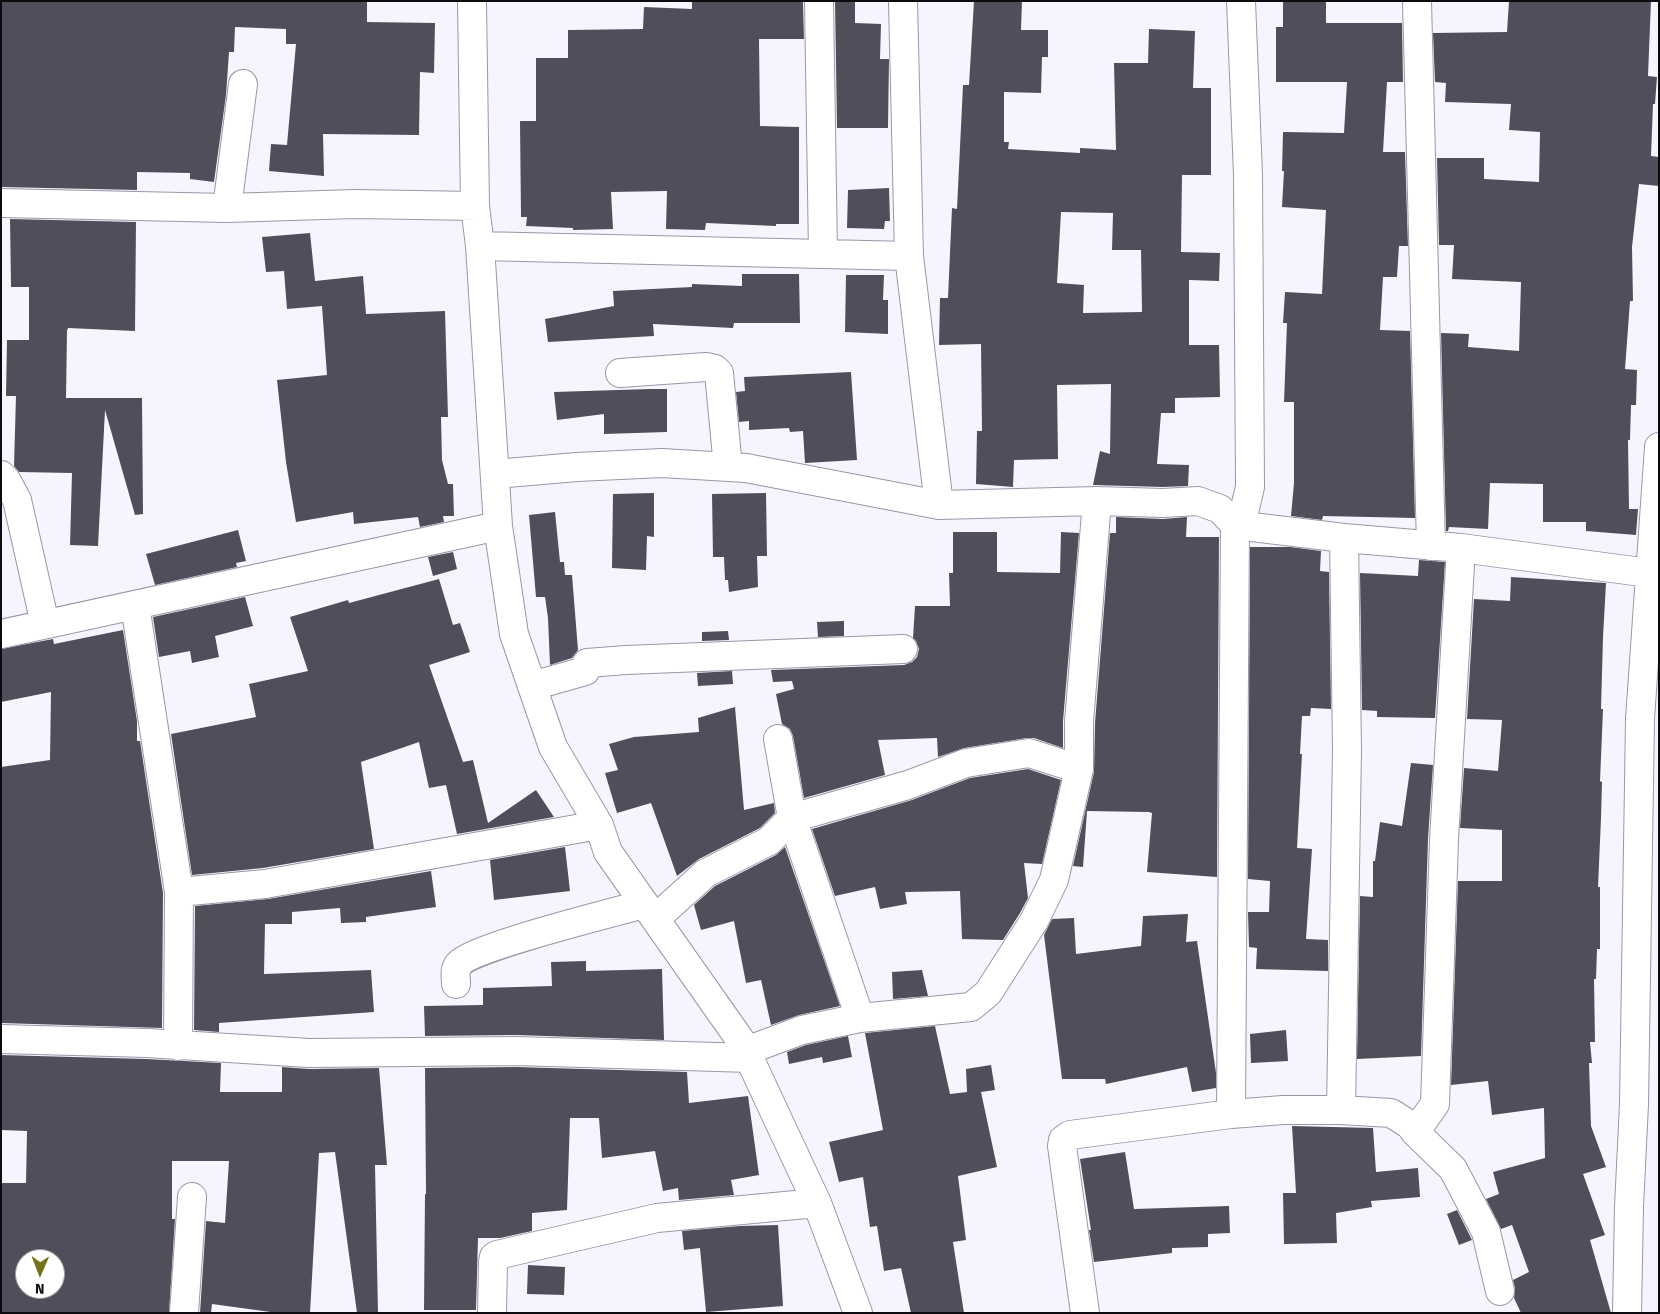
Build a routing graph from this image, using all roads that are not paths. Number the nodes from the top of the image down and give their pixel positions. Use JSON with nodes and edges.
{"nodes":[{"id":1,"x":472,"y":1,"type":"edge"},
{"id":2,"x":819,"y":1,"type":"edge"},
{"id":3,"x":904,"y":1,"type":"edge"},
{"id":4,"x":1241,"y":1,"type":"edge"},
{"id":5,"x":1417,"y":1,"type":"edge"},
{"id":6,"x":243,"y":84,"type":"dead end"},
{"id":7,"x":1,"y":203,"type":"edge"},
{"id":8,"x":475,"y":206,"type":"junction"},
{"id":9,"x":227,"y":208,"type":"junction"},
{"id":10,"x":480,"y":246,"type":"junction"},
{"id":11,"x":823,"y":254,"type":"junction"},
{"id":12,"x":909,"y":256,"type":"junction"},
{"id":13,"x":620,"y":373,"type":"dead end"},
{"id":14,"x":1659,"y":447,"type":"edge"},
{"id":15,"x":728,"y":467,"type":"junction"},
{"id":16,"x":495,"y":474,"type":"junction"},
{"id":17,"x":1,"y":475,"type":"edge"},
{"id":18,"x":1097,"y":501,"type":"junction"},
{"id":19,"x":939,"y":506,"type":"junction"},
{"id":20,"x":1238,"y":525,"type":"junction"},
{"id":21,"x":498,"y":526,"type":"junction"},
{"id":22,"x":1344,"y":538,"type":"junction"},
{"id":23,"x":1431,"y":546,"type":"junction"},
{"id":24,"x":1461,"y":548,"type":"junction"},
{"id":25,"x":1649,"y":572,"type":"junction"},
{"id":26,"x":135,"y":604,"type":"junction"},
{"id":27,"x":45,"y":624,"type":"junction"},
{"id":28,"x":1,"y":634,"type":"edge"},
{"id":29,"x":903,"y":648,"type":"dead end"},
{"id":30,"x":532,"y":686,"type":"junction"},
{"id":31,"x":1649,"y":720,"type":"edge"},
{"id":32,"x":778,"y":739,"type":"dead end"},
{"id":33,"x":1079,"y":768,"type":"junction"},
{"id":34,"x":792,"y":818,"type":"junction"},
{"id":35,"x":599,"y":825,"type":"junction"},
{"id":36,"x":179,"y":892,"type":"junction"},
{"id":37,"x":649,"y":911,"type":"junction"},
{"id":38,"x":456,"y":984,"type":"dead end"},
{"id":39,"x":860,"y":1018,"type":"junction"},
{"id":40,"x":1,"y":1039,"type":"edge"},
{"id":41,"x":178,"y":1046,"type":"junction"},
{"id":42,"x":748,"y":1054,"type":"junction"},
{"id":43,"x":1341,"y":1110,"type":"junction"},
{"id":44,"x":1231,"y":1114,"type":"junction"},
{"id":45,"x":1415,"y":1132,"type":"junction"},
{"id":46,"x":192,"y":1197,"type":"dead end"},
{"id":47,"x":818,"y":1203,"type":"junction"},
{"id":48,"x":1500,"y":1291,"type":"dead end"},
{"id":49,"x":184,"y":1313,"type":"edge"},
{"id":50,"x":492,"y":1313,"type":"edge"},
{"id":51,"x":858,"y":1313,"type":"edge"},
{"id":52,"x":1085,"y":1313,"type":"edge"},
{"id":53,"x":1627,"y":1313,"type":"edge"}],
"edges":[{"from":1,"to":8,"type":"street"},
{"from":2,"to":11,"type":"street"},
{"from":3,"to":12,"type":"street"},
{"from":4,"to":20,"type":"street"},
{"from":5,"to":23,"type":"street"},
{"from":6,"to":9,"type":"street"},
{"from":7,"to":9,"type":"street"},
{"from":8,"to":9,"type":"street"},
{"from":8,"to":10,"type":"street"},
{"from":10,"to":11,"type":"street"},
{"from":10,"to":16,"type":"street"},
{"from":11,"to":12,"type":"street"},
{"from":12,"to":19,"type":"street"},
{"from":13,"to":15,"type":"street"},
{"from":14,"to":25,"type":"street"},
{"from":15,"to":16,"type":"street"},
{"from":15,"to":19,"type":"street"},
{"from":16,"to":21,"type":"street"},
{"from":17,"to":27,"type":"street"},
{"from":18,"to":19,"type":"street"},
{"from":18,"to":20,"type":"street"},
{"from":18,"to":33,"type":"street"},
{"from":20,"to":22,"type":"street"},
{"from":20,"to":44,"type":"street"},
{"from":21,"to":26,"type":"street"},
{"from":21,"to":30,"type":"street"},
{"from":22,"to":23,"type":"street"},
{"from":22,"to":43,"type":"street"},
{"from":23,"to":24,"type":"street"},
{"from":24,"to":25,"type":"street"},
{"from":24,"to":45,"type":"street"},
{"from":25,"to":31,"type":"street"},
{"from":26,"to":27,"type":"street"},
{"from":26,"to":36,"type":"street"},
{"from":27,"to":28,"type":"street"},
{"from":29,"to":30,"type":"street"},
{"from":30,"to":35,"type":"street"},
{"from":31,"to":53,"type":"street"},
{"from":32,"to":34,"type":"street"},
{"from":33,"to":34,"type":"street"},
{"from":33,"to":39,"type":"street"},
{"from":34,"to":37,"type":"street"},
{"from":34,"to":39,"type":"street"},
{"from":35,"to":36,"type":"street"},
{"from":35,"to":37,"type":"street"},
{"from":36,"to":41,"type":"street"},
{"from":37,"to":38,"type":"street"},
{"from":37,"to":42,"type":"street"},
{"from":39,"to":42,"type":"street"},
{"from":40,"to":41,"type":"street"},
{"from":41,"to":42,"type":"street"},
{"from":42,"to":47,"type":"street"},
{"from":43,"to":44,"type":"street"},
{"from":43,"to":45,"type":"street"},
{"from":44,"to":52,"type":"street"},
{"from":45,"to":48,"type":"street"},
{"from":46,"to":49,"type":"street"},
{"from":47,"to":50,"type":"street"},
{"from":47,"to":51,"type":"street"}]}
